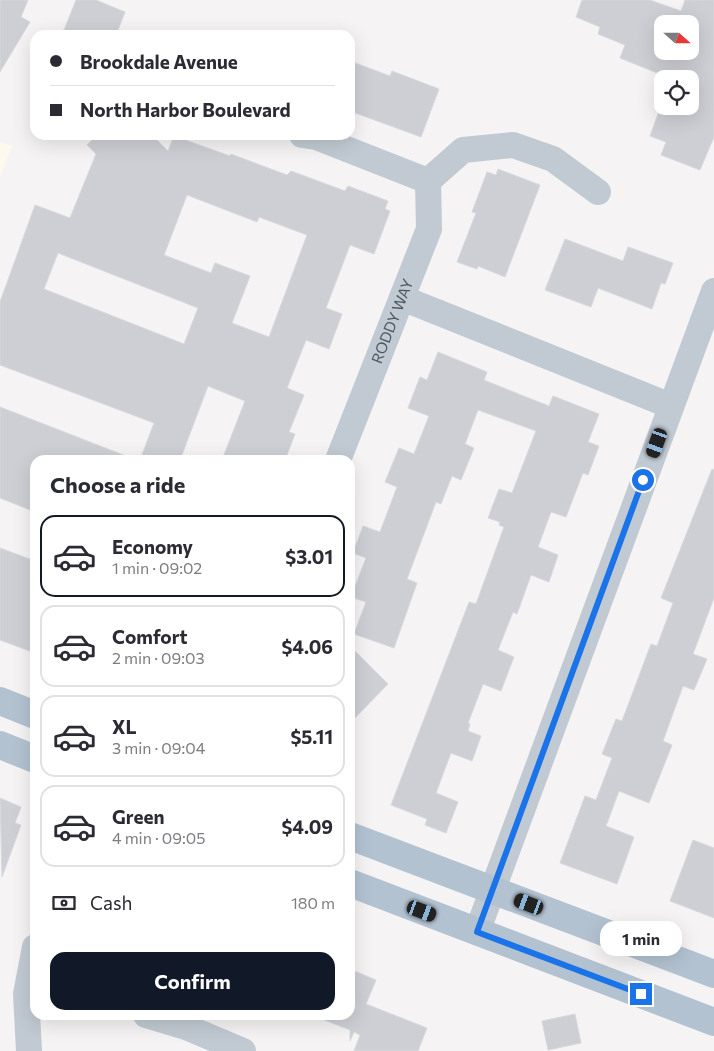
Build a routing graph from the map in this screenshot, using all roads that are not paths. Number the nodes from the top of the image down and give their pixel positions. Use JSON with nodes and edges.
{"nodes":[{"id":1,"x":321,"y":140,"type":"edge"},
{"id":2,"x":428,"y":180,"type":"junction"},
{"id":3,"x":598,"y":192,"type":"dead end"},
{"id":4,"x":714,"y":291,"type":"edge"},
{"id":5,"x":402,"y":298,"type":"junction"},
{"id":6,"x":704,"y":350,"type":"edge"},
{"id":7,"x":671,"y":406,"type":"junction"},
{"id":8,"x":340,"y":455,"type":"edge"},
{"id":9,"x":0,"y":701,"type":"edge"},
{"id":10,"x":30,"y":713,"type":"edge"},
{"id":11,"x":0,"y":745,"type":"edge"},
{"id":12,"x":30,"y":757,"type":"edge"},
{"id":13,"x":355,"y":838,"type":"edge"},
{"id":14,"x":355,"y":885,"type":"edge"},
{"id":15,"x":492,"y":890,"type":"junction"},
{"id":16,"x":477,"y":932,"type":"junction"},
{"id":17,"x":714,"y":974,"type":"edge"},
{"id":18,"x":30,"y":1020,"type":"edge"},
{"id":19,"x":163,"y":1020,"type":"edge"},
{"id":20,"x":714,"y":1022,"type":"edge"},
{"id":21,"x":29,"y":1051,"type":"edge"},
{"id":22,"x":243,"y":1051,"type":"edge"}],
"edges":[{"from":1,"to":2,"type":"street"},
{"from":2,"to":3,"type":"street"},
{"from":2,"to":5,"type":"street","name":"RODDY WAY"},
{"from":4,"to":6,"type":"street"},
{"from":5,"to":7,"type":"street"},
{"from":5,"to":8,"type":"street","name":"RODDY WAY"},
{"from":6,"to":7,"type":"street"},
{"from":7,"to":15,"type":"street"},
{"from":9,"to":10,"type":"main road"},
{"from":11,"to":12,"type":"main road"},
{"from":13,"to":15,"type":"main road"},
{"from":14,"to":16,"type":"main road"},
{"from":15,"to":16,"type":"street"},
{"from":15,"to":17,"type":"main road"},
{"from":16,"to":20,"type":"main road"},
{"from":18,"to":21,"type":"street"},
{"from":19,"to":22,"type":"street"}]}
